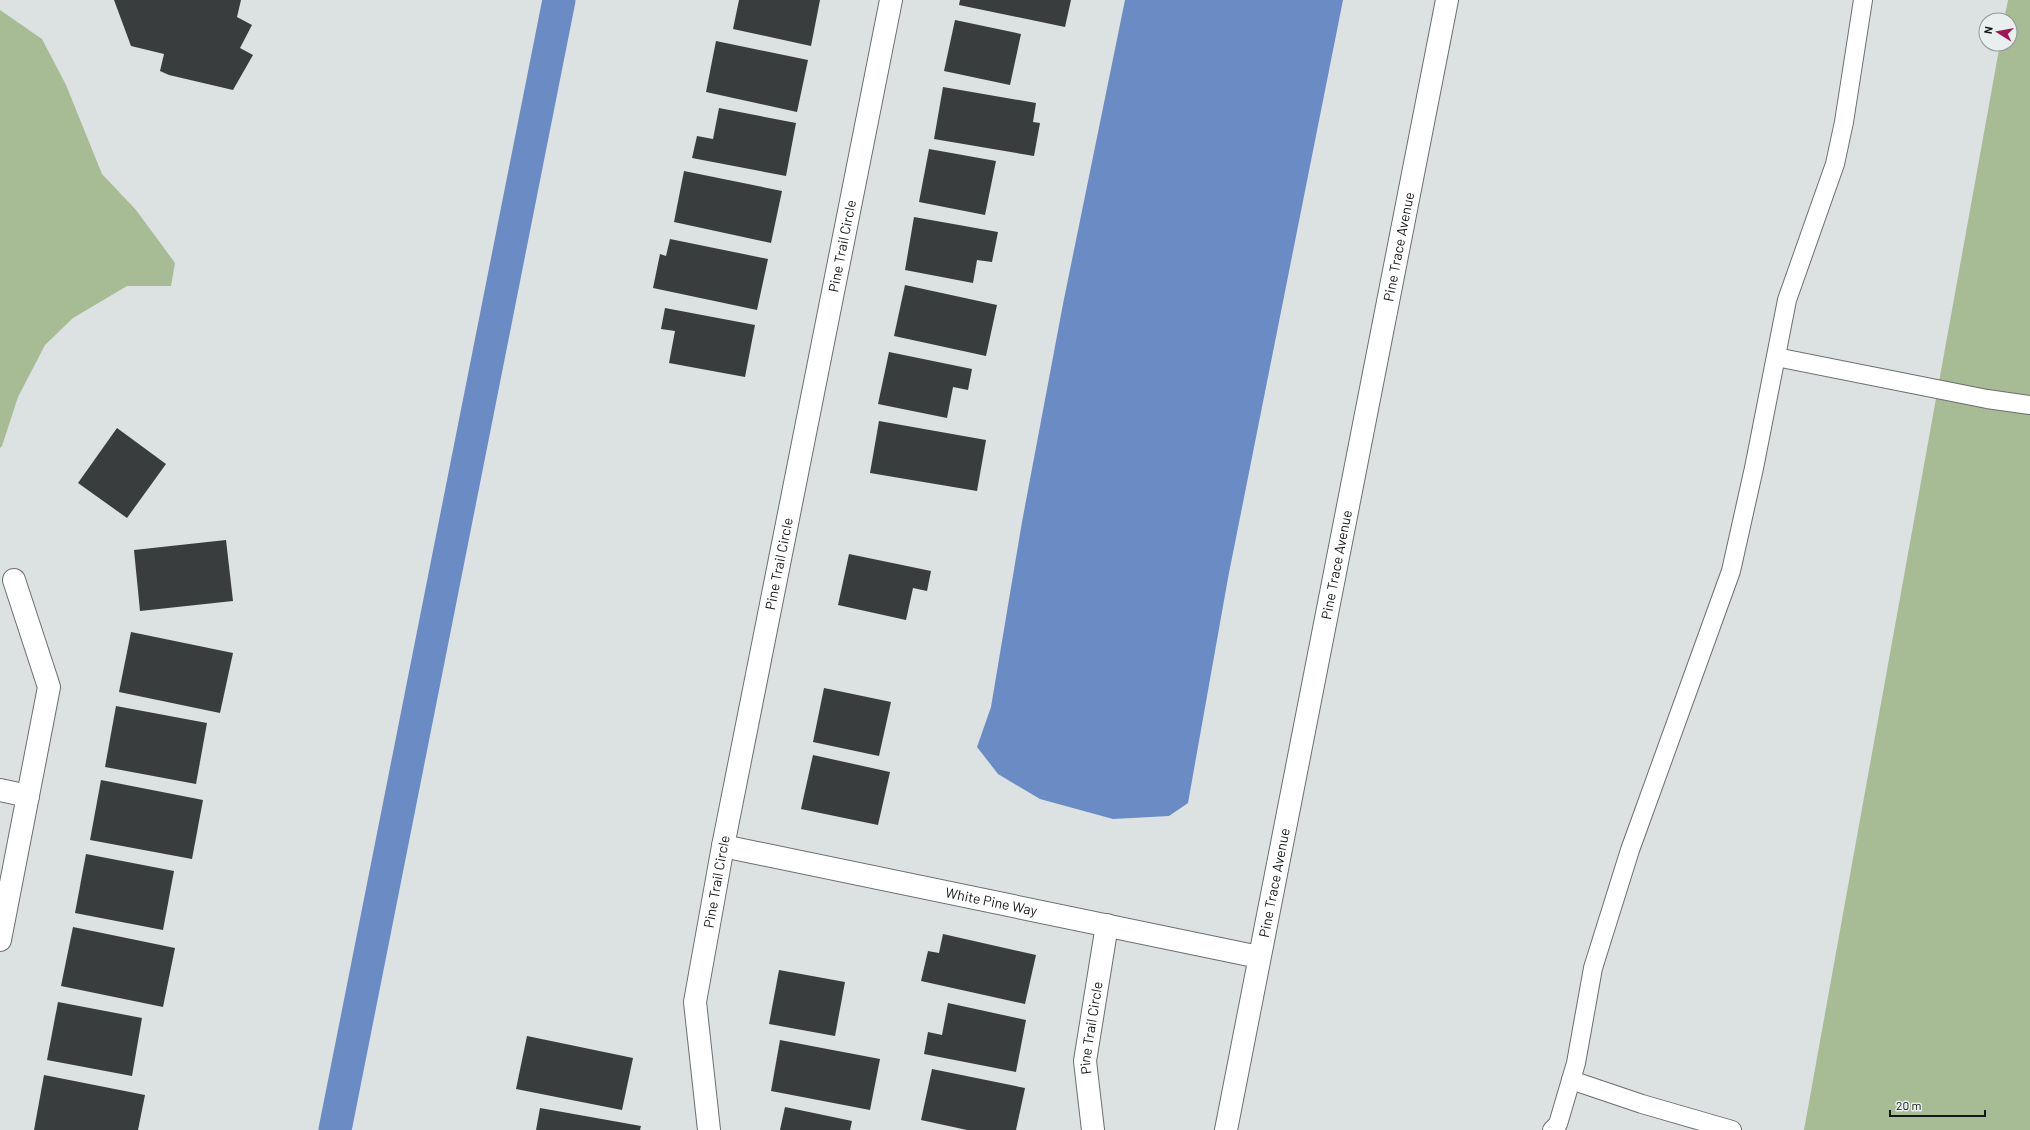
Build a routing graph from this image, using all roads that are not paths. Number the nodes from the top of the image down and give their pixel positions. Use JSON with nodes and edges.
{"nodes":[{"id":1,"x":891,"y":0,"type":"edge"},
{"id":2,"x":1447,"y":0,"type":"edge"},
{"id":3,"x":1863,"y":0,"type":"edge"},
{"id":4,"x":1776,"y":357,"type":"junction"},
{"id":5,"x":2030,"y":405,"type":"edge"},
{"id":6,"x":14,"y":580,"type":"dead end"},
{"id":7,"x":0,"y":790,"type":"edge"},
{"id":8,"x":28,"y":796,"type":"junction"},
{"id":9,"x":724,"y":846,"type":"junction"},
{"id":10,"x":1107,"y":925,"type":"junction"},
{"id":11,"x":0,"y":940,"type":"edge"},
{"id":12,"x":1259,"y":957,"type":"junction"},
{"id":13,"x":1571,"y":1080,"type":"junction"},
{"id":14,"x":709,"y":1130,"type":"edge"},
{"id":15,"x":1093,"y":1130,"type":"edge"},
{"id":16,"x":1226,"y":1130,"type":"edge"},
{"id":17,"x":1552,"y":1130,"type":"edge"},
{"id":18,"x":1732,"y":1130,"type":"edge"}],
"edges":[{"from":1,"to":9,"type":"street","name":"Pine Trail Circle"},
{"from":2,"to":12,"type":"street","name":"Pine Trace Avenue"},
{"from":3,"to":4,"type":"lane"},
{"from":4,"to":5,"type":"lane"},
{"from":4,"to":13,"type":"lane"},
{"from":6,"to":8,"type":"street"},
{"from":7,"to":8,"type":"street"},
{"from":8,"to":11,"type":"street"},
{"from":9,"to":10,"type":"street","name":"White Pine Way"},
{"from":9,"to":14,"type":"street","name":"Pine Trail Circle"},
{"from":10,"to":12,"type":"street","name":"White Pine Way"},
{"from":10,"to":15,"type":"street","name":"Pine Trail Circle"},
{"from":12,"to":16,"type":"street","name":"Pine Trace Avenue"},
{"from":13,"to":17,"type":"lane"},
{"from":13,"to":18,"type":"lane"}]}
